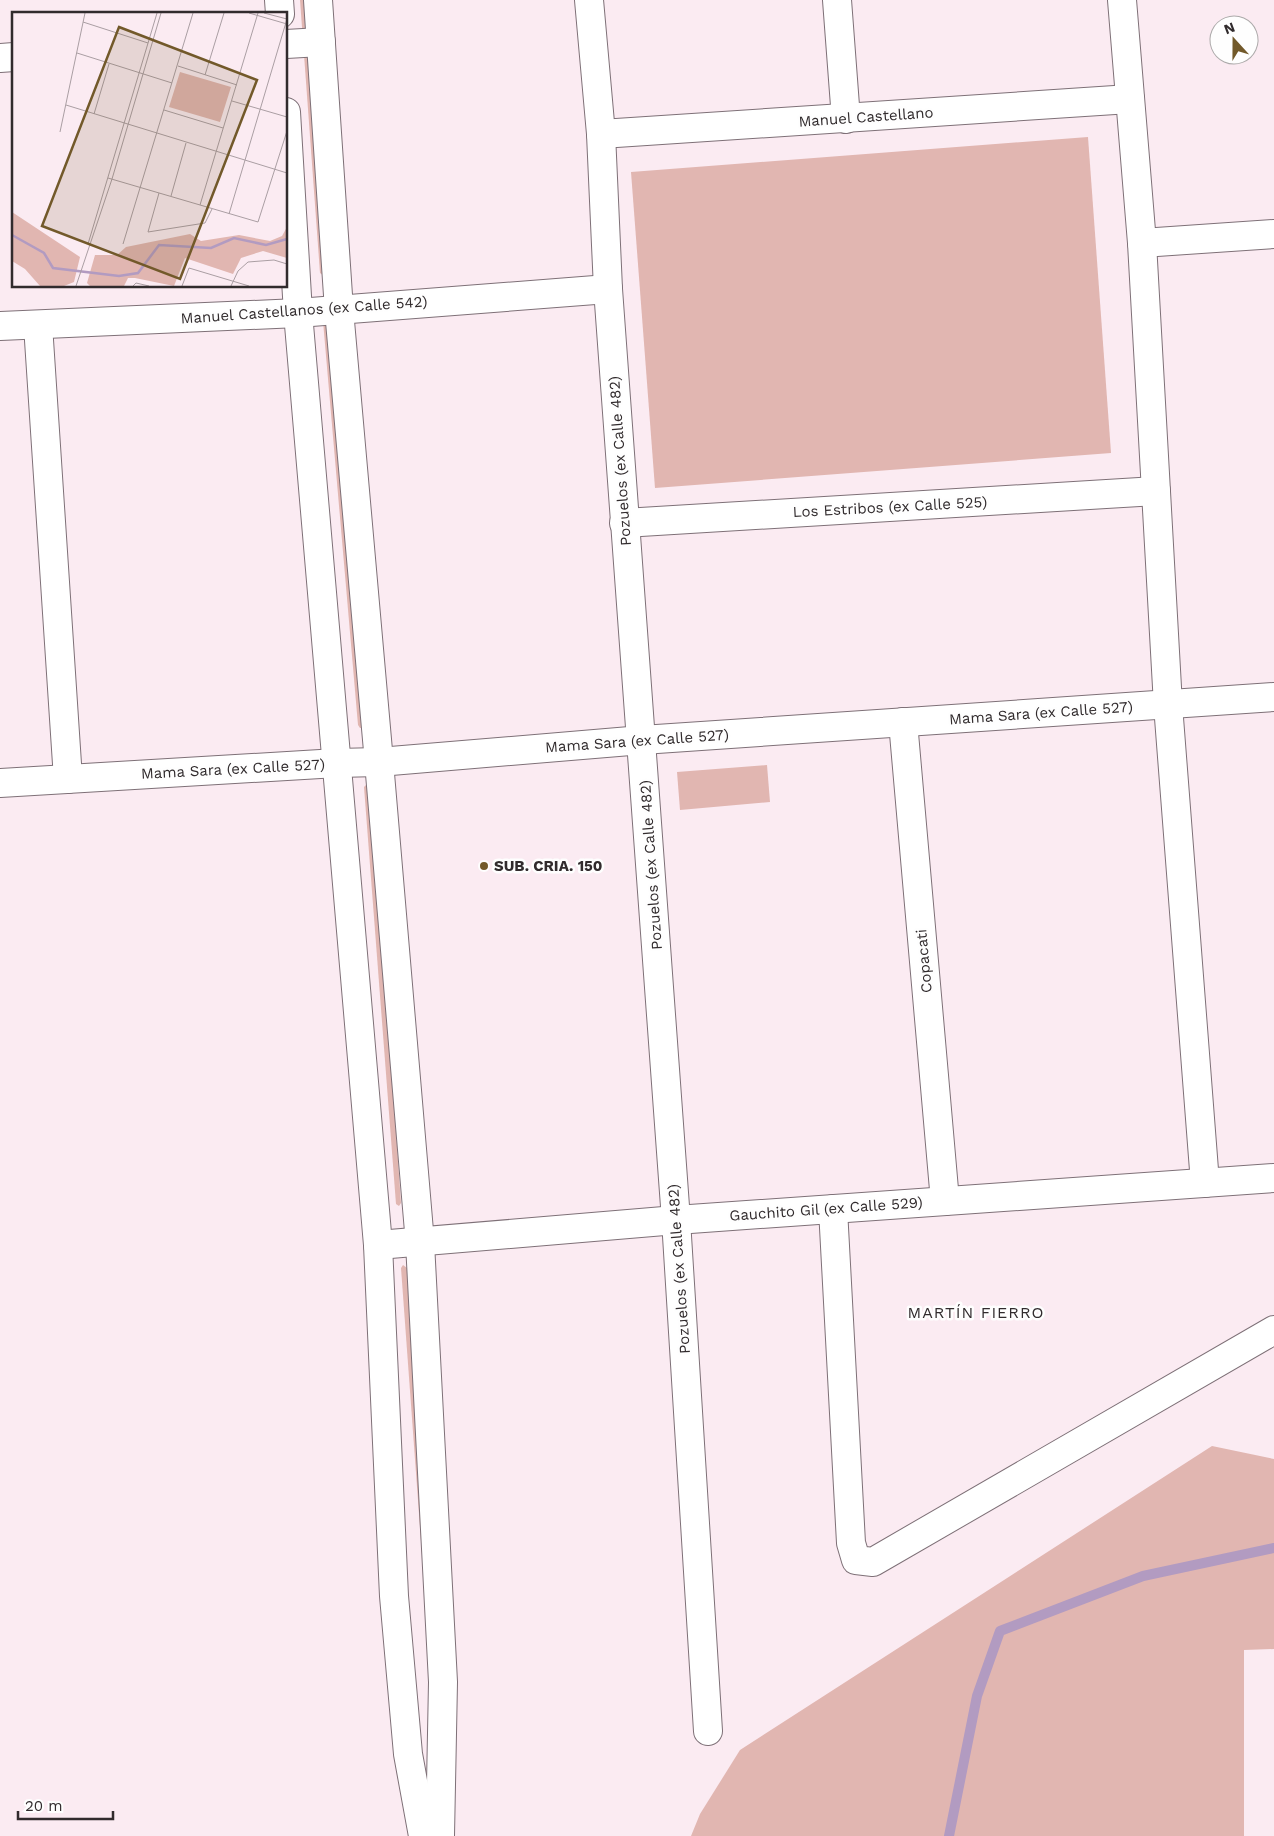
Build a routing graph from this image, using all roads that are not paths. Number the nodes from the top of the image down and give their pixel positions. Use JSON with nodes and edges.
{"nodes":[{"id":1,"x":318,"y":0,"type":"edge"},
{"id":2,"x":589,"y":0,"type":"edge"},
{"id":3,"x":837,"y":0,"type":"edge"},
{"id":4,"x":1122,"y":0,"type":"edge"},
{"id":5,"x":321,"y":42,"type":"junction"},
{"id":6,"x":288,"y":44,"type":"edge"},
{"id":7,"x":1130,"y":99,"type":"junction"},
{"id":8,"x":846,"y":119,"type":"junction"},
{"id":9,"x":601,"y":134,"type":"junction"},
{"id":10,"x":288,"y":146,"type":"edge"},
{"id":11,"x":1274,"y":234,"type":"edge"},
{"id":12,"x":1142,"y":243,"type":"junction"},
{"id":13,"x":608,"y":289,"type":"junction"},
{"id":14,"x":339,"y":310,"type":"junction"},
{"id":15,"x":298,"y":313,"type":"junction"},
{"id":16,"x":38,"y":325,"type":"junction"},
{"id":17,"x":0,"y":326,"type":"edge"},
{"id":18,"x":1156,"y":491,"type":"junction"},
{"id":19,"x":624,"y":523,"type":"junction"},
{"id":20,"x":1274,"y":697,"type":"edge"},
{"id":21,"x":1168,"y":705,"type":"junction"},
{"id":22,"x":903,"y":722,"type":"junction"},
{"id":23,"x":642,"y":740,"type":"junction"},
{"id":24,"x":379,"y":762,"type":"junction"},
{"id":25,"x":337,"y":763,"type":"junction"},
{"id":26,"x":68,"y":779,"type":"junction"},
{"id":27,"x":0,"y":783,"type":"edge"},
{"id":28,"x":1274,"y":1178,"type":"edge"},
{"id":29,"x":1205,"y":1183,"type":"junction"},
{"id":30,"x":945,"y":1200,"type":"junction"},
{"id":31,"x":833,"y":1209,"type":"junction"},
{"id":32,"x":676,"y":1220,"type":"junction"},
{"id":33,"x":420,"y":1243,"type":"junction"},
{"id":34,"x":378,"y":1246,"type":"junction"},
{"id":35,"x":1274,"y":1330,"type":"edge"},
{"id":36,"x":708,"y":1731,"type":"dead end"},
{"id":37,"x":423,"y":1836,"type":"edge"},
{"id":38,"x":440,"y":1836,"type":"edge"}],
"edges":[{"from":1,"to":5,"type":"street"},
{"from":2,"to":9,"type":"street","name":"Pozuelos (ex Calle 482)"},
{"from":3,"to":8,"type":"street"},
{"from":4,"to":7,"type":"street"},
{"from":5,"to":6,"type":"street"},
{"from":5,"to":14,"type":"street"},
{"from":7,"to":8,"type":"street","name":"Manuel Castellano"},
{"from":7,"to":12,"type":"street"},
{"from":8,"to":9,"type":"street","name":"Manuel Castellano"},
{"from":9,"to":13,"type":"street","name":"Pozuelos (ex Calle 482)"},
{"from":10,"to":15,"type":"street"},
{"from":11,"to":12,"type":"street"},
{"from":12,"to":18,"type":"street"},
{"from":13,"to":14,"type":"street","name":"Manuel Castellanos (ex Calle 542)"},
{"from":13,"to":19,"type":"street","name":"Pozuelos (ex Calle 482)"},
{"from":14,"to":15,"type":"street","name":"Manuel Castellanos (ex Calle 542)"},
{"from":14,"to":24,"type":"street"},
{"from":15,"to":16,"type":"street","name":"Manuel Castellanos (ex Calle 542)"},
{"from":15,"to":25,"type":"street"},
{"from":16,"to":17,"type":"street","name":"Manuel Castellanos (ex Calle 542)"},
{"from":16,"to":26,"type":"street"},
{"from":18,"to":19,"type":"street","name":"Los Estribos (ex Calle 525)"},
{"from":18,"to":21,"type":"street"},
{"from":19,"to":23,"type":"street","name":"Pozuelos (ex Calle 482)"},
{"from":20,"to":21,"type":"street","name":"Mama Sara (ex Calle 527)"},
{"from":21,"to":22,"type":"street","name":"Mama Sara (ex Calle 527)"},
{"from":21,"to":29,"type":"street"},
{"from":22,"to":23,"type":"street","name":"Mama Sara (ex Calle 527)"},
{"from":22,"to":30,"type":"street","name":"Copacati"},
{"from":23,"to":24,"type":"street","name":"Mama Sara (ex Calle 527)"},
{"from":23,"to":32,"type":"street","name":"Pozuelos (ex Calle 482)"},
{"from":24,"to":25,"type":"street","name":"Mama Sara (ex Calle 527)"},
{"from":24,"to":33,"type":"street"},
{"from":25,"to":26,"type":"street","name":"Mama Sara (ex Calle 527)"},
{"from":25,"to":34,"type":"street"},
{"from":26,"to":27,"type":"street","name":"Mama Sara (ex Calle 527)"},
{"from":28,"to":29,"type":"street","name":"Gauchito Gil (ex Calle 529)"},
{"from":29,"to":30,"type":"street","name":"Gauchito Gil (ex Calle 529)"},
{"from":30,"to":31,"type":"street","name":"Gauchito Gil (ex Calle 529)"},
{"from":31,"to":32,"type":"street","name":"Gauchito Gil (ex Calle 529)"},
{"from":31,"to":35,"type":"street"},
{"from":32,"to":33,"type":"street","name":"Gauchito Gil (ex Calle 529)"},
{"from":32,"to":36,"type":"street","name":"Pozuelos (ex Calle 482)"},
{"from":33,"to":34,"type":"street","name":"Gauchito Gil (ex Calle 529)"},
{"from":33,"to":38,"type":"street"},
{"from":34,"to":37,"type":"street"}]}
